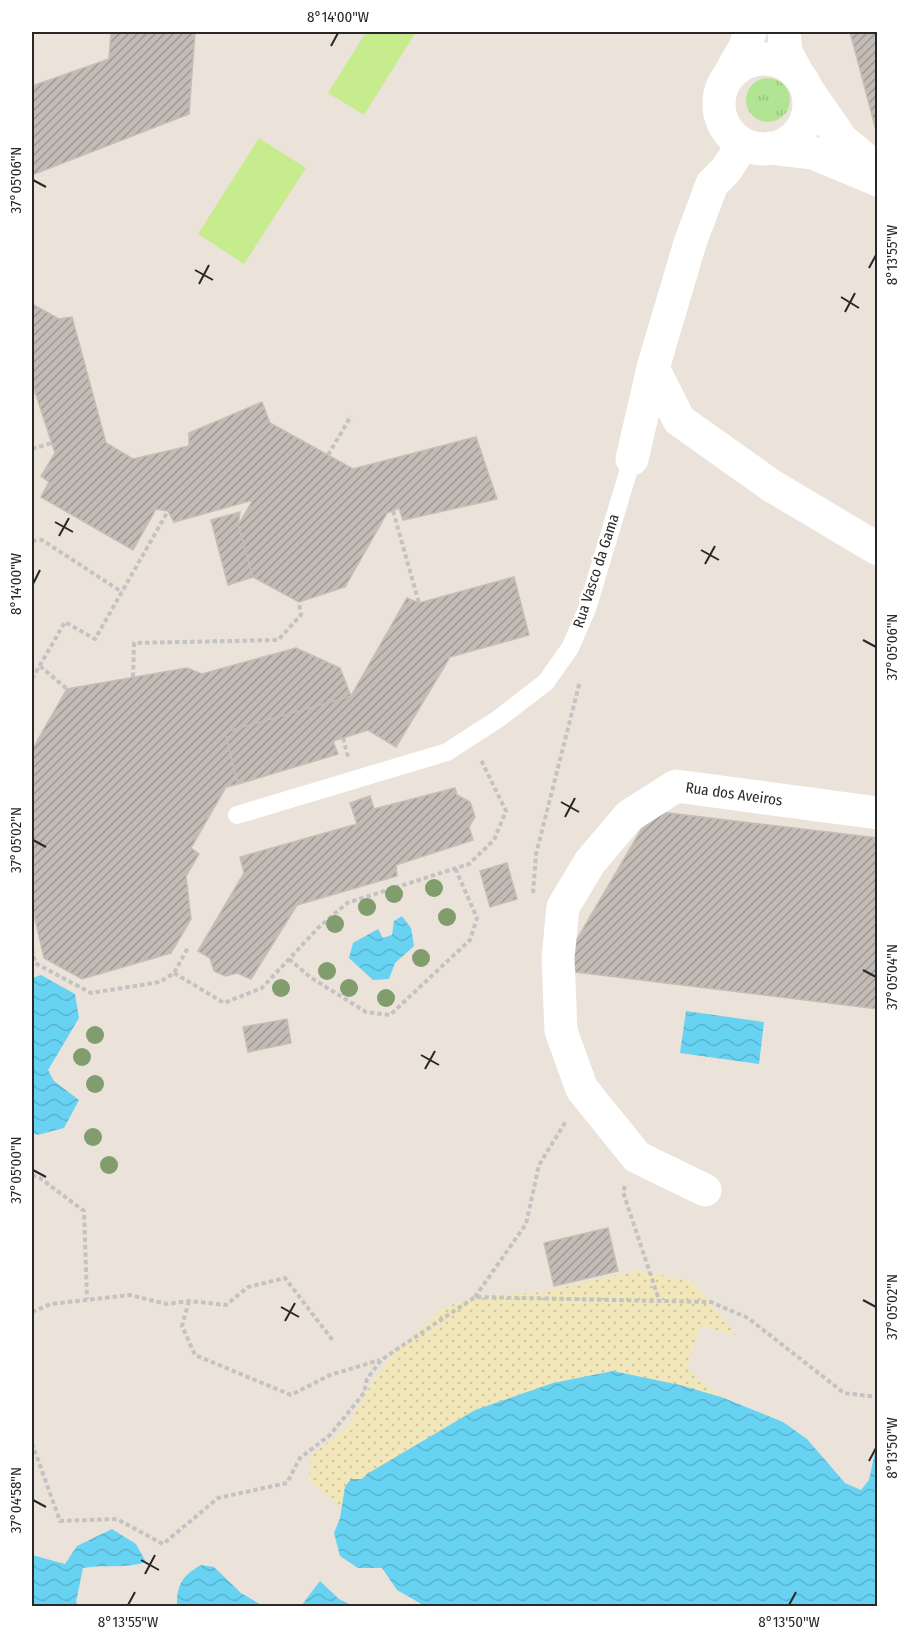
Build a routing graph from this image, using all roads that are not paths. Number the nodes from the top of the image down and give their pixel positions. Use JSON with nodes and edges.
{"nodes":[{"id":1,"x":750,"y":32,"type":"edge"},
{"id":2,"x":784,"y":32,"type":"edge"},
{"id":3,"x":729,"y":75,"type":"junction"},
{"id":4,"x":802,"y":82,"type":"junction"},
{"id":5,"x":757,"y":146,"type":"junction"},
{"id":6,"x":878,"y":169,"type":"edge"},
{"id":7,"x":878,"y":180,"type":"edge"},
{"id":8,"x":653,"y":368,"type":"junction"},
{"id":9,"x":632,"y":459,"type":"joint"},
{"id":10,"x":878,"y":549,"type":"edge"},
{"id":11,"x":878,"y":813,"type":"edge"},
{"id":12,"x":237,"y":815,"type":"dead end"},
{"id":13,"x":705,"y":1190,"type":"dead end"}],
"edges":[{"from":1,"to":3,"type":"street"},
{"from":2,"to":4,"type":"street"},
{"from":3,"to":4,"type":"street"},
{"from":3,"to":5,"type":"street"},
{"from":4,"to":5,"type":"street"},
{"from":4,"to":6,"type":"street"},
{"from":5,"to":7,"type":"street"},
{"from":5,"to":8,"type":"street","name":"Rua Vasco da Gama"},
{"from":8,"to":9,"type":"street","name":"Rua Vasco da Gama"},
{"from":8,"to":10,"type":"street"},
{"from":9,"to":12,"type":"lane","name":"Rua Vasco da Gama"},
{"from":11,"to":13,"type":"street","name":"Rua dos Aveiros"}]}
